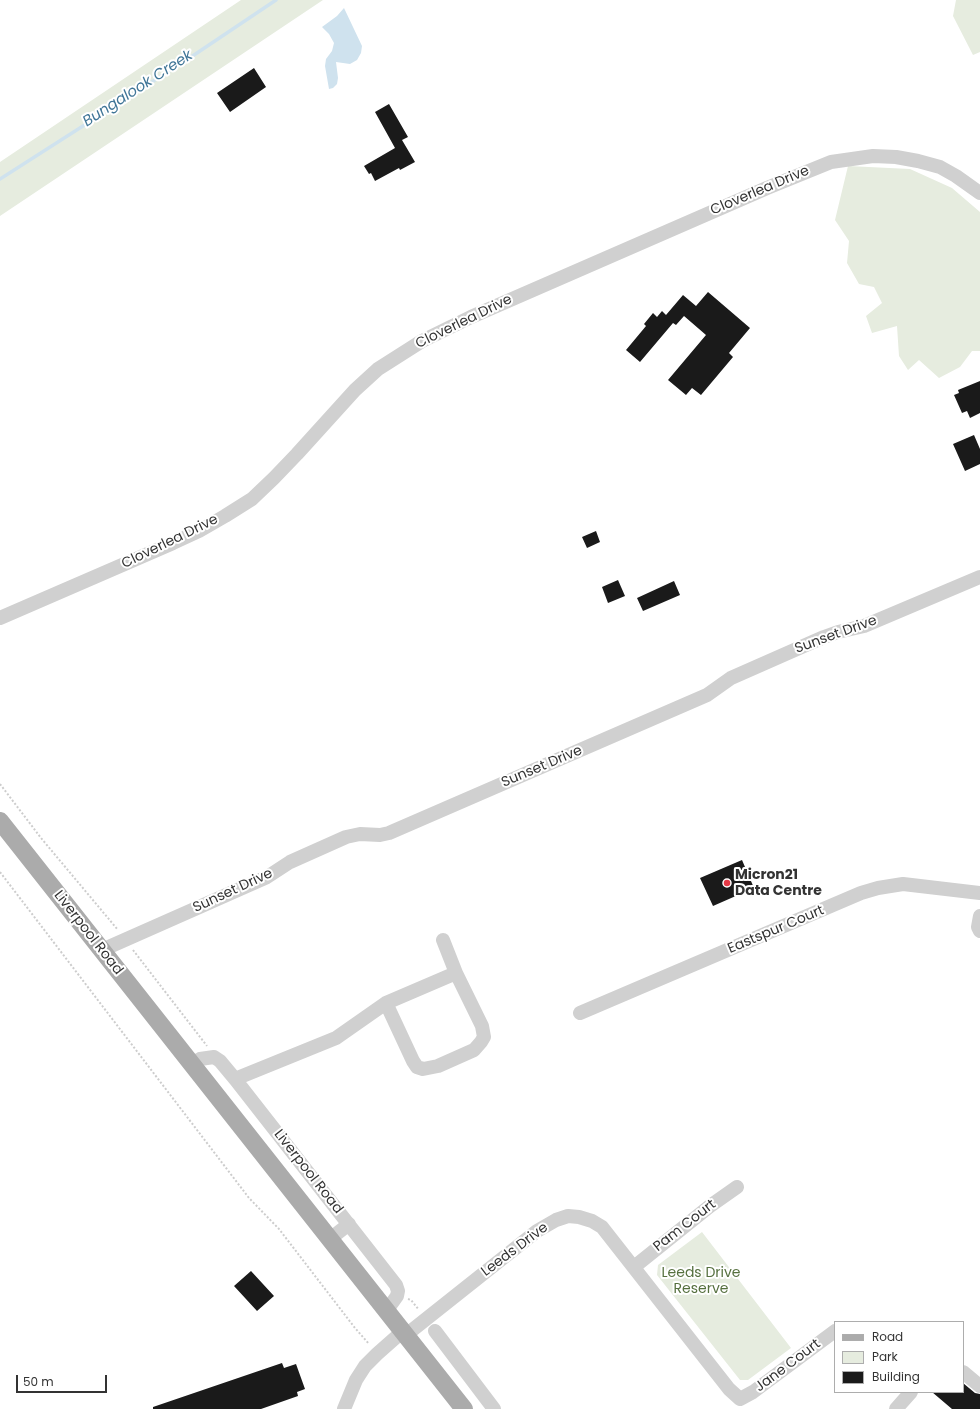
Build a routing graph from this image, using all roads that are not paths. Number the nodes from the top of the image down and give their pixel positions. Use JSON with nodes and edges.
{"nodes":[{"id":1,"x":980,"y":192,"type":"edge"},
{"id":2,"x":980,"y":577,"type":"edge"},
{"id":3,"x":0,"y":618,"type":"edge"},
{"id":4,"x":0,"y":821,"type":"edge"},
{"id":5,"x":980,"y":893,"type":"edge"},
{"id":6,"x":980,"y":916,"type":"edge"},
{"id":7,"x":980,"y":931,"type":"edge"},
{"id":8,"x":443,"y":940,"type":"dead end"},
{"id":9,"x":102,"y":950,"type":"junction"},
{"id":10,"x":456,"y":973,"type":"junction"},
{"id":11,"x":386,"y":1003,"type":"junction"},
{"id":12,"x":580,"y":1013,"type":"dead end"},
{"id":13,"x":191,"y":1064,"type":"junction"},
{"id":14,"x":235,"y":1080,"type":"junction"},
{"id":15,"x":737,"y":1187,"type":"dead end"},
{"id":16,"x":349,"y":1224,"type":"junction"},
{"id":17,"x":330,"y":1239,"type":"junction"},
{"id":18,"x":634,"y":1267,"type":"junction"},
{"id":19,"x":387,"y":1310,"type":"junction"},
{"id":20,"x":435,"y":1331,"type":"dead end"},
{"id":21,"x":834,"y":1332,"type":"edge"},
{"id":22,"x":405,"y":1333,"type":"junction"},
{"id":23,"x":964,"y":1373,"type":"edge"},
{"id":24,"x":980,"y":1386,"type":"edge"},
{"id":25,"x":910,"y":1393,"type":"edge"},
{"id":26,"x":919,"y":1393,"type":"edge"},
{"id":27,"x":740,"y":1404,"type":"edge"},
{"id":28,"x":343,"y":1406,"type":"edge"},
{"id":29,"x":464,"y":1409,"type":"edge"},
{"id":30,"x":494,"y":1409,"type":"edge"},
{"id":31,"x":896,"y":1409,"type":"edge"},
{"id":32,"x":906,"y":1409,"type":"edge"}],
"edges":[{"from":1,"to":3,"type":"street","name":"Cloverlea Drive"},
{"from":2,"to":9,"type":"street","name":"Sunset Drive"},
{"from":4,"to":9,"type":"main road","name":"Liverpool Road"},
{"from":5,"to":12,"type":"street","name":"Eastspur Court"},
{"from":6,"to":7,"type":"street"},
{"from":8,"to":10,"type":"street"},
{"from":9,"to":13,"type":"main road","name":"Liverpool Road"},
{"from":10,"to":11,"type":"street"},
{"from":10,"to":11,"type":"street"},
{"from":11,"to":14,"type":"street"},
{"from":13,"to":14,"type":"street","name":"Liverpool Road"},
{"from":13,"to":17,"type":"main road","name":"Liverpool Road"},
{"from":14,"to":16,"type":"street","name":"Liverpool Road"},
{"from":15,"to":18,"type":"street","name":"Pam Court"},
{"from":16,"to":17,"type":"street"},
{"from":16,"to":19,"type":"street","name":"Liverpool Road"},
{"from":17,"to":19,"type":"main road","name":"Liverpool Road"},
{"from":18,"to":22,"type":"street","name":"Leeds Drive"},
{"from":18,"to":27,"type":"street","name":"Leeds Drive"},
{"from":19,"to":22,"type":"main road","name":"Liverpool Road"},
{"from":20,"to":30,"type":"street"},
{"from":21,"to":27,"type":"street","name":"Jane Court"},
{"from":22,"to":28,"type":"street","name":"Leeds Drive"},
{"from":22,"to":29,"type":"main road","name":"Liverpool Road"},
{"from":23,"to":24,"type":"street"},
{"from":25,"to":31,"type":"street"},
{"from":26,"to":32,"type":"street"}]}
